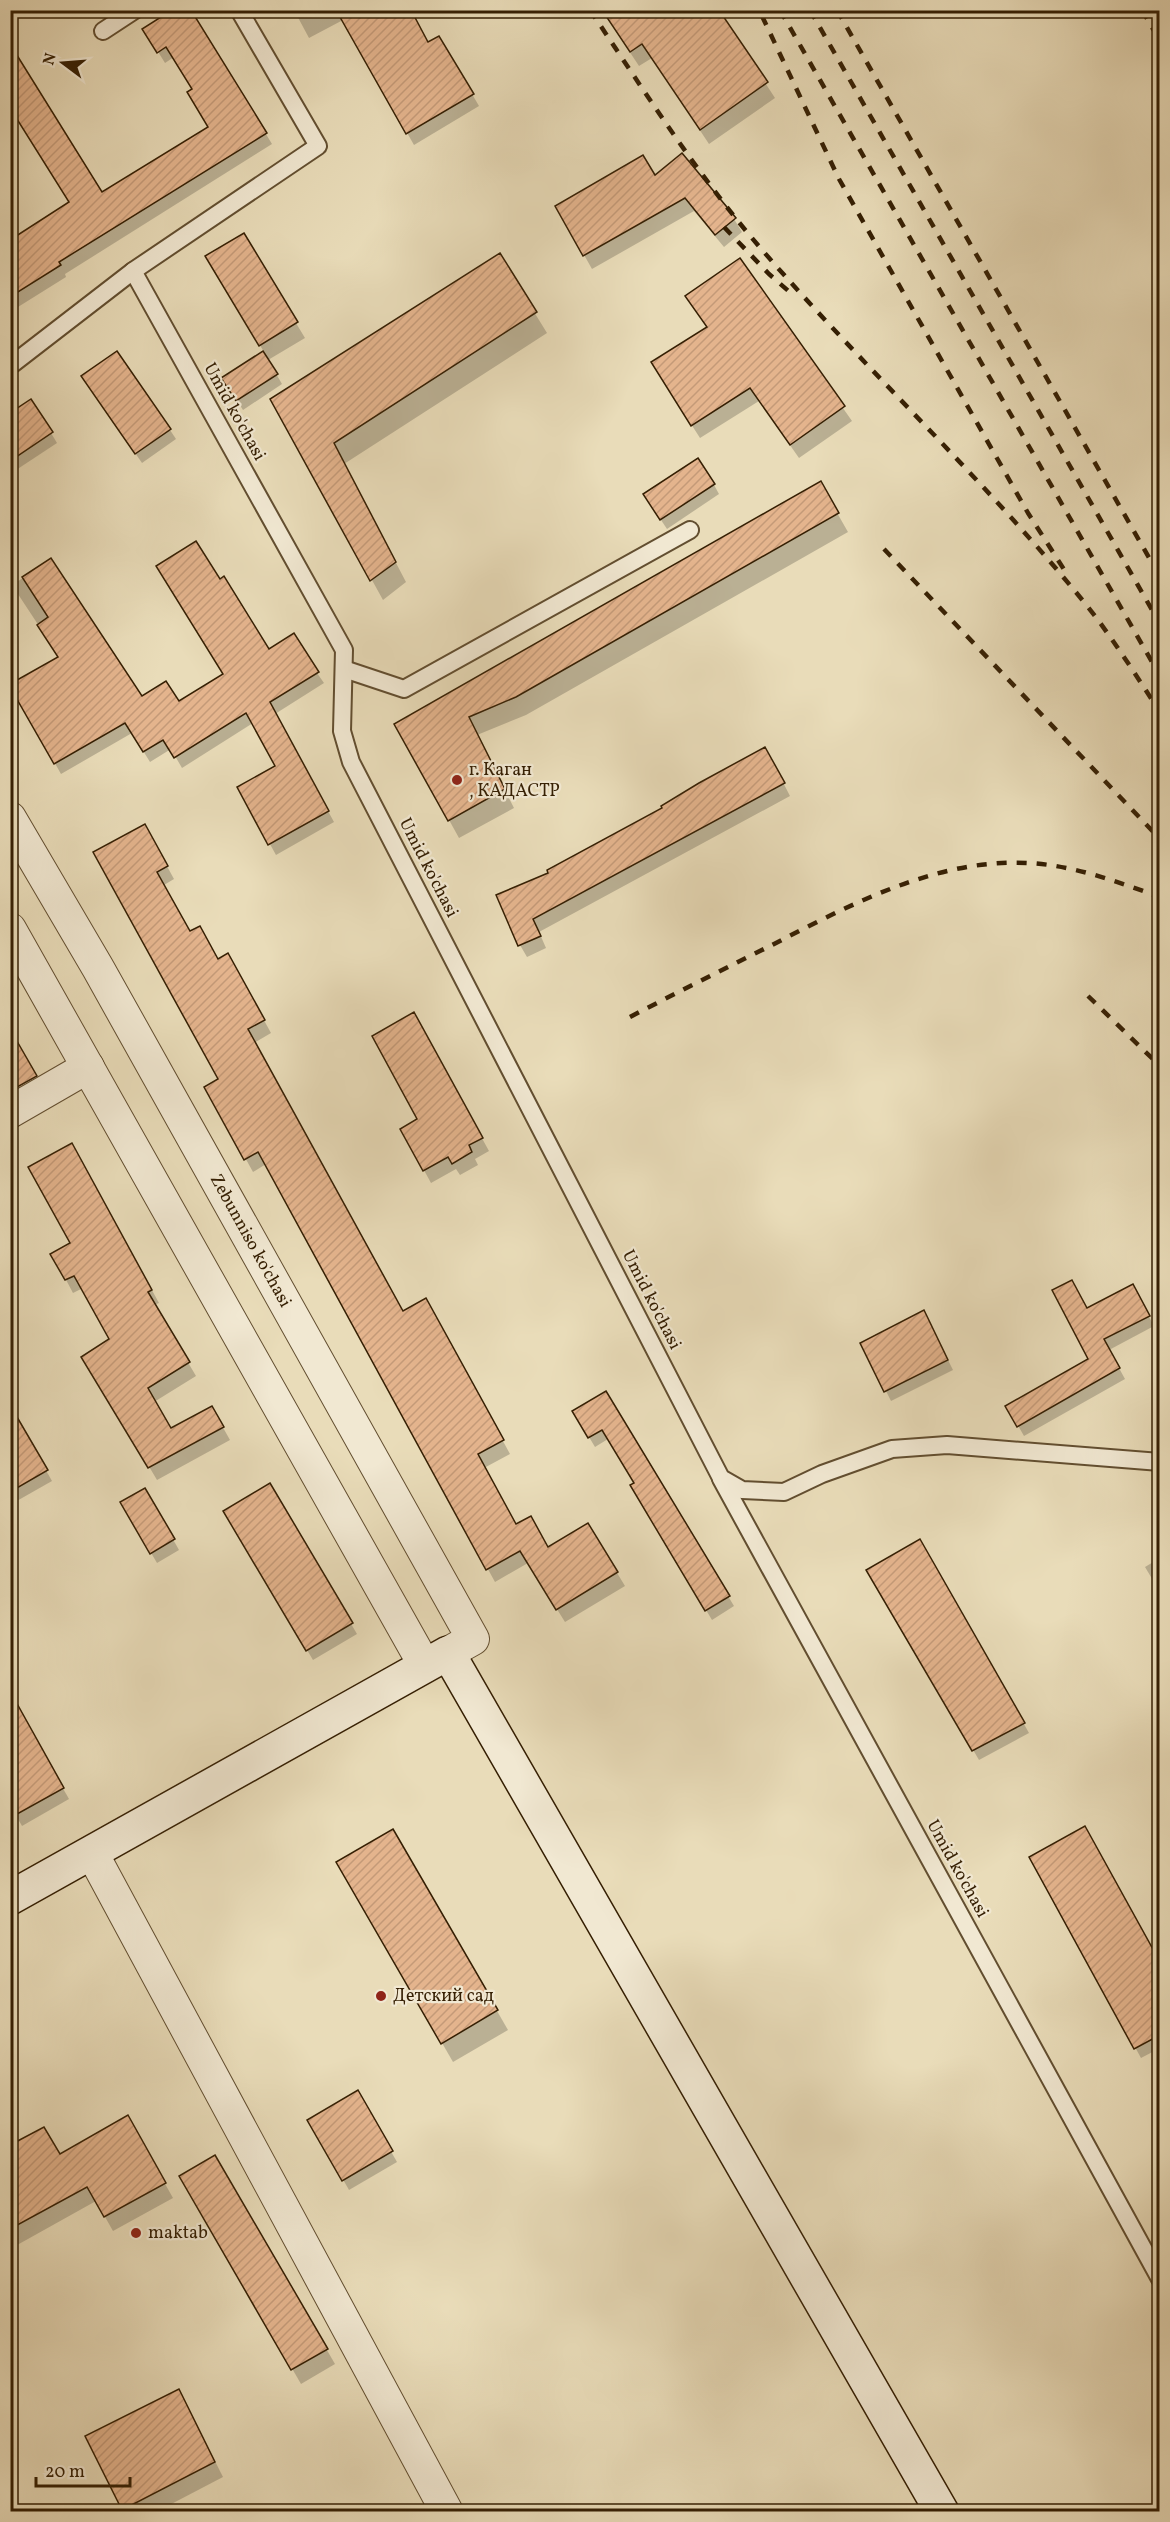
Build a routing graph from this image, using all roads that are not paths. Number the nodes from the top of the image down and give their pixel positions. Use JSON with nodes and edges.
{"nodes":[{"id":1,"x":135,"y":10,"type":"edge"},
{"id":2,"x":239,"y":10,"type":"edge"},
{"id":3,"x":103,"y":31,"type":"dead end"},
{"id":4,"x":133,"y":271,"type":"junction"},
{"id":5,"x":10,"y":366,"type":"edge"},
{"id":6,"x":690,"y":530,"type":"dead end"},
{"id":7,"x":344,"y":669,"type":"junction"},
{"id":8,"x":10,"y":818,"type":"edge"},
{"id":9,"x":10,"y":929,"type":"edge"},
{"id":10,"x":88,"y":1067,"type":"junction"},
{"id":11,"x":10,"y":1112,"type":"edge"},
{"id":12,"x":1160,"y":1462,"type":"edge"},
{"id":13,"x":721,"y":1478,"type":"junction"},
{"id":14,"x":436,"y":1660,"type":"junction"},
{"id":15,"x":92,"y":1853,"type":"junction"},
{"id":16,"x":10,"y":1898,"type":"edge"},
{"id":17,"x":1160,"y":2279,"type":"edge"},
{"id":18,"x":447,"y":2511,"type":"edge"},
{"id":19,"x":942,"y":2511,"type":"edge"}],
"edges":[{"from":1,"to":3,"type":"lane"},
{"from":2,"to":4,"type":"lane"},
{"from":4,"to":5,"type":"lane"},
{"from":4,"to":7,"type":"lane","name":"Umid ko'chasi"},
{"from":6,"to":7,"type":"lane"},
{"from":7,"to":13,"type":"lane","name":"Umid ko'chasi"},
{"from":8,"to":14,"type":"street","name":"Zebunniso ko'chasi"},
{"from":9,"to":10,"type":"street"},
{"from":10,"to":11,"type":"street"},
{"from":10,"to":14,"type":"street"},
{"from":12,"to":13,"type":"lane"},
{"from":13,"to":17,"type":"lane","name":"Umid ko'chasi"},
{"from":14,"to":15,"type":"street"},
{"from":14,"to":19,"type":"street"},
{"from":15,"to":16,"type":"street"},
{"from":15,"to":18,"type":"street"}]}
